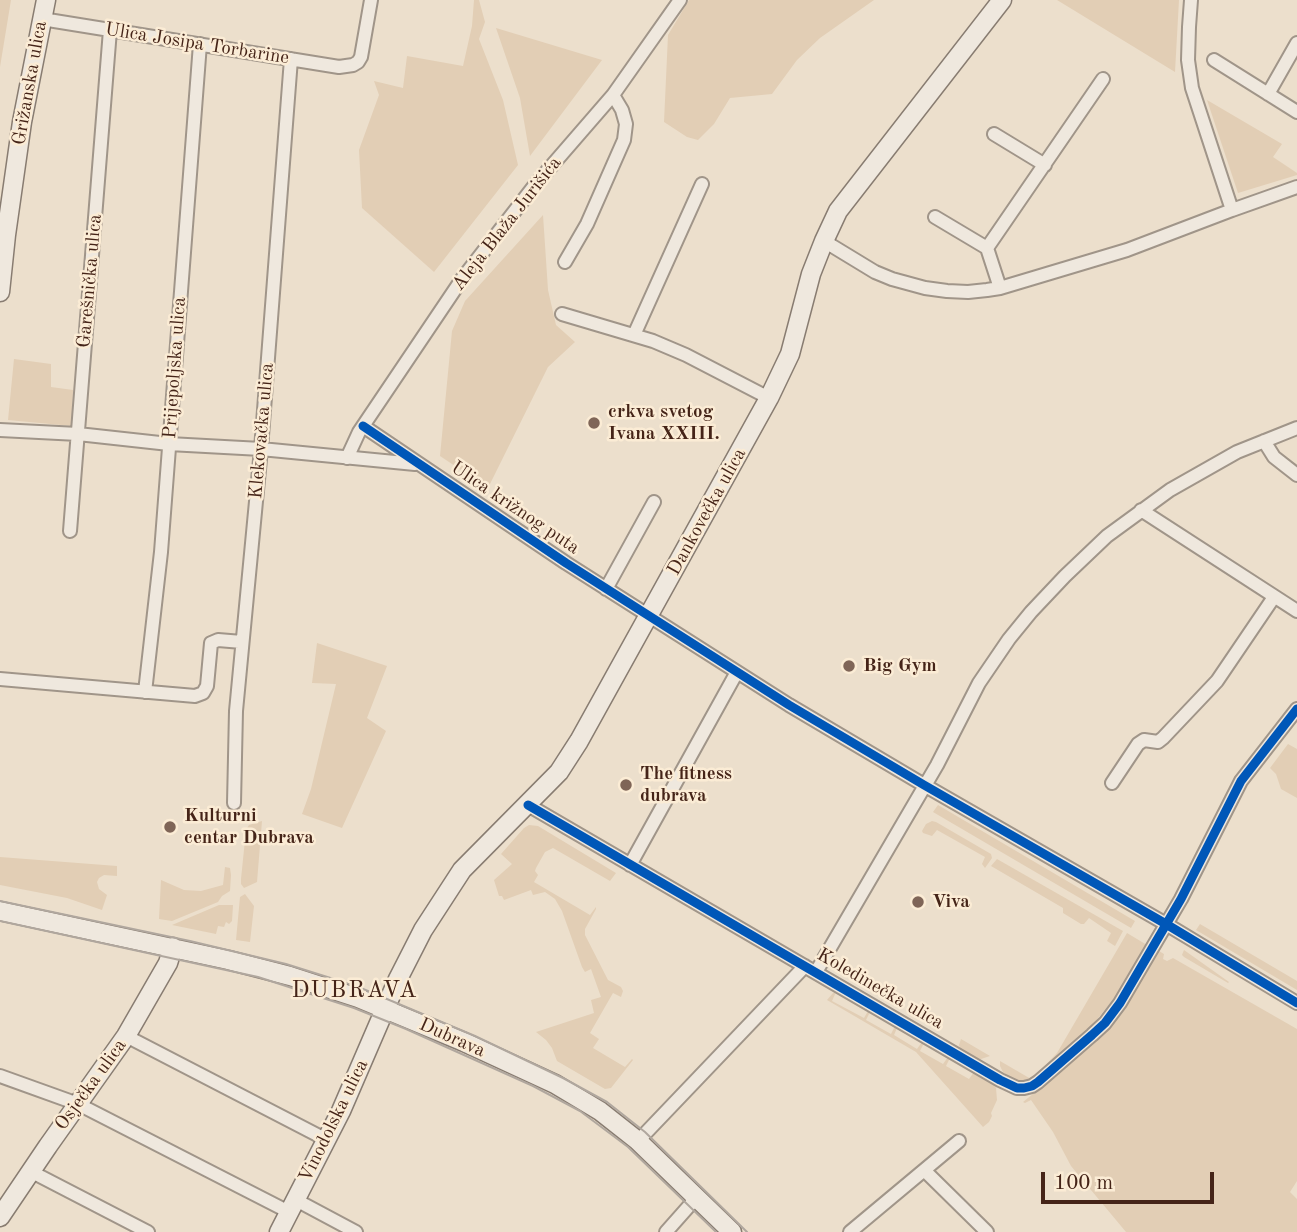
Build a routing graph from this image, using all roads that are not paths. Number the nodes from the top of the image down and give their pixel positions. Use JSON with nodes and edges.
{"nodes":[{"id":1,"x":46,"y":0,"type":"edge"},
{"id":2,"x":371,"y":0,"type":"edge"},
{"id":3,"x":680,"y":0,"type":"edge"},
{"id":4,"x":1002,"y":0,"type":"edge"},
{"id":5,"x":1191,"y":0,"type":"edge"},
{"id":6,"x":42,"y":19,"type":"junction"},
{"id":7,"x":110,"y":30,"type":"junction"},
{"id":8,"x":1297,"y":43,"type":"edge"},
{"id":9,"x":200,"y":44,"type":"junction"},
{"id":10,"x":291,"y":59,"type":"junction"},
{"id":11,"x":1214,"y":60,"type":"dead end"},
{"id":12,"x":1103,"y":79,"type":"dead end"},
{"id":13,"x":1268,"y":94,"type":"junction"},
{"id":14,"x":613,"y":95,"type":"junction"},
{"id":15,"x":1297,"y":112,"type":"edge"},
{"id":16,"x":995,"y":134,"type":"dead end"},
{"id":17,"x":1045,"y":164,"type":"junction"},
{"id":18,"x":702,"y":184,"type":"dead end"},
{"id":19,"x":1297,"y":187,"type":"edge"},
{"id":20,"x":1232,"y":209,"type":"junction"},
{"id":21,"x":935,"y":217,"type":"dead end"},
{"id":22,"x":824,"y":241,"type":"junction"},
{"id":23,"x":987,"y":248,"type":"junction"},
{"id":24,"x":565,"y":262,"type":"dead end"},
{"id":25,"x":1000,"y":288,"type":"junction"},
{"id":26,"x":0,"y":292,"type":"edge"},
{"id":27,"x":562,"y":314,"type":"dead end"},
{"id":28,"x":634,"y":335,"type":"junction"},
{"id":29,"x":769,"y":398,"type":"junction"},
{"id":30,"x":363,"y":426,"type":"junction"},
{"id":31,"x":1297,"y":428,"type":"edge"},
{"id":32,"x":0,"y":430,"type":"edge"},
{"id":33,"x":78,"y":434,"type":"junction"},
{"id":34,"x":1264,"y":441,"type":"junction"},
{"id":35,"x":169,"y":444,"type":"junction"},
{"id":36,"x":261,"y":449,"type":"junction"},
{"id":37,"x":347,"y":458,"type":"junction"},
{"id":38,"x":418,"y":465,"type":"junction"},
{"id":39,"x":1297,"y":475,"type":"edge"},
{"id":40,"x":654,"y":502,"type":"dead end"},
{"id":41,"x":1140,"y":510,"type":"junction"},
{"id":42,"x":70,"y":531,"type":"dead end"},
{"id":43,"x":606,"y":589,"type":"junction"},
{"id":44,"x":1274,"y":597,"type":"junction"},
{"id":45,"x":1297,"y":611,"type":"edge"},
{"id":46,"x":649,"y":616,"type":"junction"},
{"id":47,"x":242,"y":642,"type":"junction"},
{"id":48,"x":737,"y":672,"type":"junction"},
{"id":49,"x":0,"y":679,"type":"edge"},
{"id":50,"x":145,"y":692,"type":"junction"},
{"id":51,"x":1297,"y":709,"type":"edge"},
{"id":52,"x":1112,"y":783,"type":"dead end"},
{"id":53,"x":924,"y":785,"type":"junction"},
{"id":54,"x":234,"y":803,"type":"dead end"},
{"id":55,"x":528,"y":805,"type":"junction"},
{"id":56,"x":630,"y":865,"type":"junction"},
{"id":57,"x":0,"y":911,"type":"edge"},
{"id":58,"x":1166,"y":924,"type":"junction"},
{"id":59,"x":173,"y":947,"type":"junction"},
{"id":60,"x":811,"y":969,"type":"junction"},
{"id":61,"x":1297,"y":1003,"type":"edge"},
{"id":62,"x":385,"y":1009,"type":"junction"},
{"id":63,"x":126,"y":1036,"type":"junction"},
{"id":64,"x":0,"y":1076,"type":"edge"},
{"id":65,"x":78,"y":1104,"type":"junction"},
{"id":66,"x":327,"y":1140,"type":"junction"},
{"id":67,"x":638,"y":1141,"type":"junction"},
{"id":68,"x":959,"y":1142,"type":"dead end"},
{"id":69,"x":30,"y":1171,"type":"junction"},
{"id":70,"x":925,"y":1171,"type":"junction"},
{"id":71,"x":697,"y":1197,"type":"junction"},
{"id":72,"x":292,"y":1206,"type":"junction"},
{"id":73,"x":0,"y":1217,"type":"edge"},
{"id":74,"x":860,"y":1229,"type":"edge"},
{"id":75,"x":148,"y":1232,"type":"edge"},
{"id":76,"x":279,"y":1232,"type":"edge"},
{"id":77,"x":356,"y":1232,"type":"edge"},
{"id":78,"x":666,"y":1232,"type":"edge"},
{"id":79,"x":732,"y":1232,"type":"edge"},
{"id":80,"x":987,"y":1232,"type":"edge"}],
"edges":[{"from":1,"to":6,"type":"main road","name":"Grižanska ulica"},
{"from":2,"to":10,"type":"street","name":"Ulica Josipa Torbarine"},
{"from":3,"to":14,"type":"street","name":"Aleja Blaža Jurišića"},
{"from":4,"to":22,"type":"main road","name":"Dankovečka ulica"},
{"from":5,"to":20,"type":"street"},
{"from":6,"to":7,"type":"street","name":"Ulica Josipa Torbarine"},
{"from":6,"to":26,"type":"main road","name":"Grižanska ulica"},
{"from":7,"to":9,"type":"street","name":"Ulica Josipa Torbarine"},
{"from":7,"to":33,"type":"street","name":"Garešnička ulica"},
{"from":8,"to":13,"type":"street"},
{"from":9,"to":10,"type":"street","name":"Ulica Josipa Torbarine"},
{"from":9,"to":35,"type":"street","name":"Prijepoljska ulica"},
{"from":10,"to":36,"type":"street","name":"Klekovačka ulica"},
{"from":11,"to":13,"type":"street"},
{"from":12,"to":17,"type":"street"},
{"from":13,"to":15,"type":"street"},
{"from":14,"to":24,"type":"street"},
{"from":14,"to":30,"type":"street","name":"Aleja Blaža Jurišića"},
{"from":16,"to":17,"type":"street"},
{"from":17,"to":23,"type":"street"},
{"from":18,"to":28,"type":"street"},
{"from":19,"to":20,"type":"street"},
{"from":20,"to":25,"type":"street"},
{"from":21,"to":23,"type":"street"},
{"from":22,"to":25,"type":"street"},
{"from":22,"to":29,"type":"main road","name":"Dankovečka ulica"},
{"from":23,"to":25,"type":"street"},
{"from":27,"to":28,"type":"street"},
{"from":28,"to":29,"type":"street"},
{"from":29,"to":46,"type":"main road","name":"Dankovečka ulica"},
{"from":30,"to":37,"type":"street","name":"Aleja Blaža Jurišića"},
{"from":30,"to":38,"type":"street","name":"Ulica križnog puta"},
{"from":31,"to":34,"type":"street","name":"Koledinečka ulica"},
{"from":32,"to":33,"type":"street","name":"Ulica križnog puta"},
{"from":33,"to":35,"type":"street","name":"Ulica križnog puta"},
{"from":33,"to":42,"type":"street","name":"Garešnička ulica"},
{"from":34,"to":39,"type":"street"},
{"from":34,"to":41,"type":"street","name":"Koledinečka ulica"},
{"from":35,"to":36,"type":"street","name":"Ulica križnog puta"},
{"from":35,"to":50,"type":"street","name":"Prijepoljska ulica"},
{"from":36,"to":37,"type":"street","name":"Ulica križnog puta"},
{"from":36,"to":47,"type":"street","name":"Klekovačka ulica"},
{"from":37,"to":38,"type":"street","name":"Ulica križnog puta"},
{"from":38,"to":43,"type":"street","name":"Ulica križnog puta"},
{"from":40,"to":43,"type":"street"},
{"from":41,"to":44,"type":"street"},
{"from":41,"to":53,"type":"street","name":"Koledinečka ulica"},
{"from":43,"to":46,"type":"street","name":"Ulica križnog puta"},
{"from":44,"to":45,"type":"street"},
{"from":44,"to":52,"type":"street"},
{"from":46,"to":48,"type":"street"},
{"from":46,"to":55,"type":"main road","name":"Dankovečka ulica"},
{"from":47,"to":50,"type":"street"},
{"from":47,"to":54,"type":"street","name":"Klekovačka ulica"},
{"from":48,"to":53,"type":"street"},
{"from":48,"to":56,"type":"street"},
{"from":49,"to":50,"type":"street"},
{"from":51,"to":58,"type":"street"},
{"from":53,"to":58,"type":"street"},
{"from":53,"to":60,"type":"street","name":"Koledinečka ulica"},
{"from":55,"to":56,"type":"street","name":"Koledinečka ulica"},
{"from":55,"to":62,"type":"main road","name":"Dankovečka ulica"},
{"from":56,"to":60,"type":"street","name":"Koledinečka ulica"},
{"from":57,"to":59,"type":"main road","name":"Dubrava"},
{"from":58,"to":60,"type":"street","name":"Koledinečka ulica"},
{"from":58,"to":61,"type":"street"},
{"from":59,"to":62,"type":"main road","name":"Dubrava"},
{"from":59,"to":63,"type":"main road","name":"Osječka ulica"},
{"from":60,"to":67,"type":"street"},
{"from":62,"to":66,"type":"main road","name":"Vinodolska ulica"},
{"from":62,"to":67,"type":"main road","name":"Dubrava"},
{"from":63,"to":65,"type":"main road","name":"Osječka ulica"},
{"from":63,"to":66,"type":"street"},
{"from":64,"to":65,"type":"street"},
{"from":65,"to":69,"type":"main road","name":"Osječka ulica"},
{"from":65,"to":72,"type":"street"},
{"from":66,"to":72,"type":"main road","name":"Vinodolska ulica"},
{"from":67,"to":71,"type":"main road","name":"Dubrava"},
{"from":68,"to":70,"type":"street"},
{"from":69,"to":73,"type":"main road","name":"Osječka ulica"},
{"from":69,"to":75,"type":"street"},
{"from":70,"to":74,"type":"street"},
{"from":70,"to":80,"type":"street"},
{"from":71,"to":78,"type":"street"},
{"from":71,"to":79,"type":"main road","name":"Dubrava"},
{"from":72,"to":76,"type":"main road","name":"Vinodolska ulica"},
{"from":72,"to":77,"type":"street"}]}
